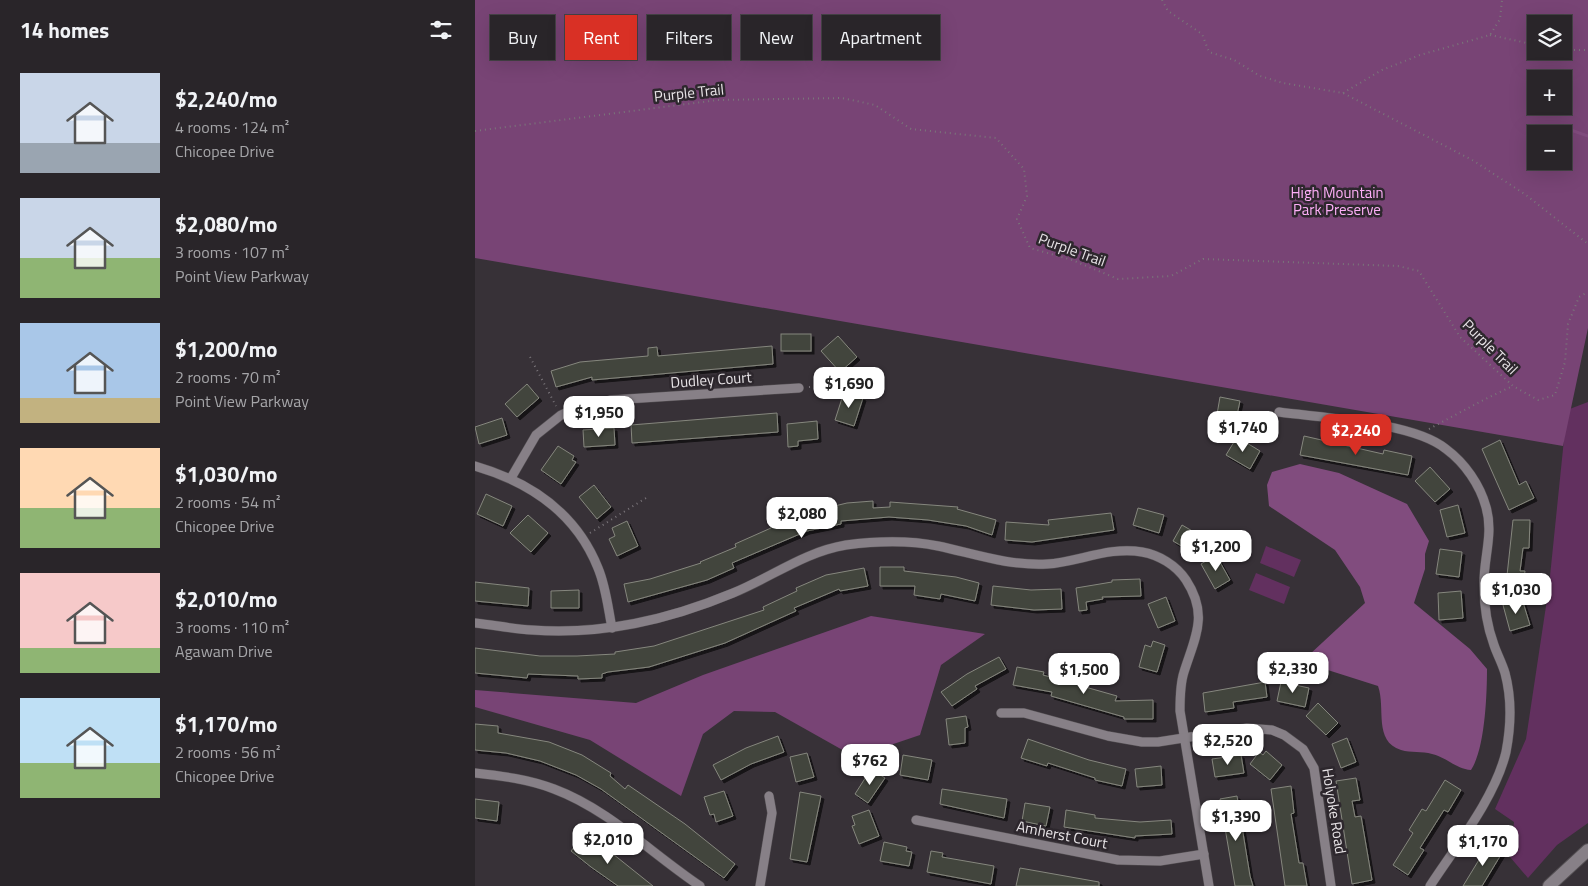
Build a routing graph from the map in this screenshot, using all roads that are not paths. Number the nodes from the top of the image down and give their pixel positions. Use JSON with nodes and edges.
{"nodes":[{"id":1,"x":799,"y":388,"type":"road end"},
{"id":2,"x":1279,"y":412,"type":"dead end"},
{"id":3,"x":475,"y":466,"type":"edge"},
{"id":4,"x":511,"y":478,"type":"junction"},
{"id":5,"x":475,"y":623,"type":"edge"},
{"id":6,"x":612,"y":628,"type":"junction"},
{"id":7,"x":1001,"y":713,"type":"dead end"},
{"id":8,"x":1184,"y":736,"type":"junction"},
{"id":9,"x":475,"y":773,"type":"edge"},
{"id":10,"x":769,"y":796,"type":"dead end"},
{"id":11,"x":916,"y":820,"type":"dead end"},
{"id":12,"x":1588,"y":850,"type":"edge"},
{"id":13,"x":1204,"y":854,"type":"junction"},
{"id":14,"x":700,"y":886,"type":"edge"},
{"id":15,"x":761,"y":886,"type":"edge"},
{"id":16,"x":1209,"y":886,"type":"edge"},
{"id":17,"x":1331,"y":886,"type":"edge"},
{"id":18,"x":1430,"y":886,"type":"edge"},
{"id":19,"x":1549,"y":886,"type":"edge"}],
"edges":[{"from":1,"to":4,"type":"street","name":"Dudley Court"},
{"from":2,"to":18,"type":"street"},
{"from":3,"to":4,"type":"street"},
{"from":4,"to":6,"type":"street"},
{"from":5,"to":6,"type":"street"},
{"from":6,"to":8,"type":"street"},
{"from":7,"to":8,"type":"street","name":"Holyoke Road"},
{"from":8,"to":13,"type":"street"},
{"from":8,"to":17,"type":"street","name":"Holyoke Road"},
{"from":9,"to":14,"type":"street"},
{"from":10,"to":15,"type":"street"},
{"from":11,"to":13,"type":"street","name":"Amherst Court"},
{"from":12,"to":19,"type":"main road"},
{"from":13,"to":16,"type":"street"}]}
